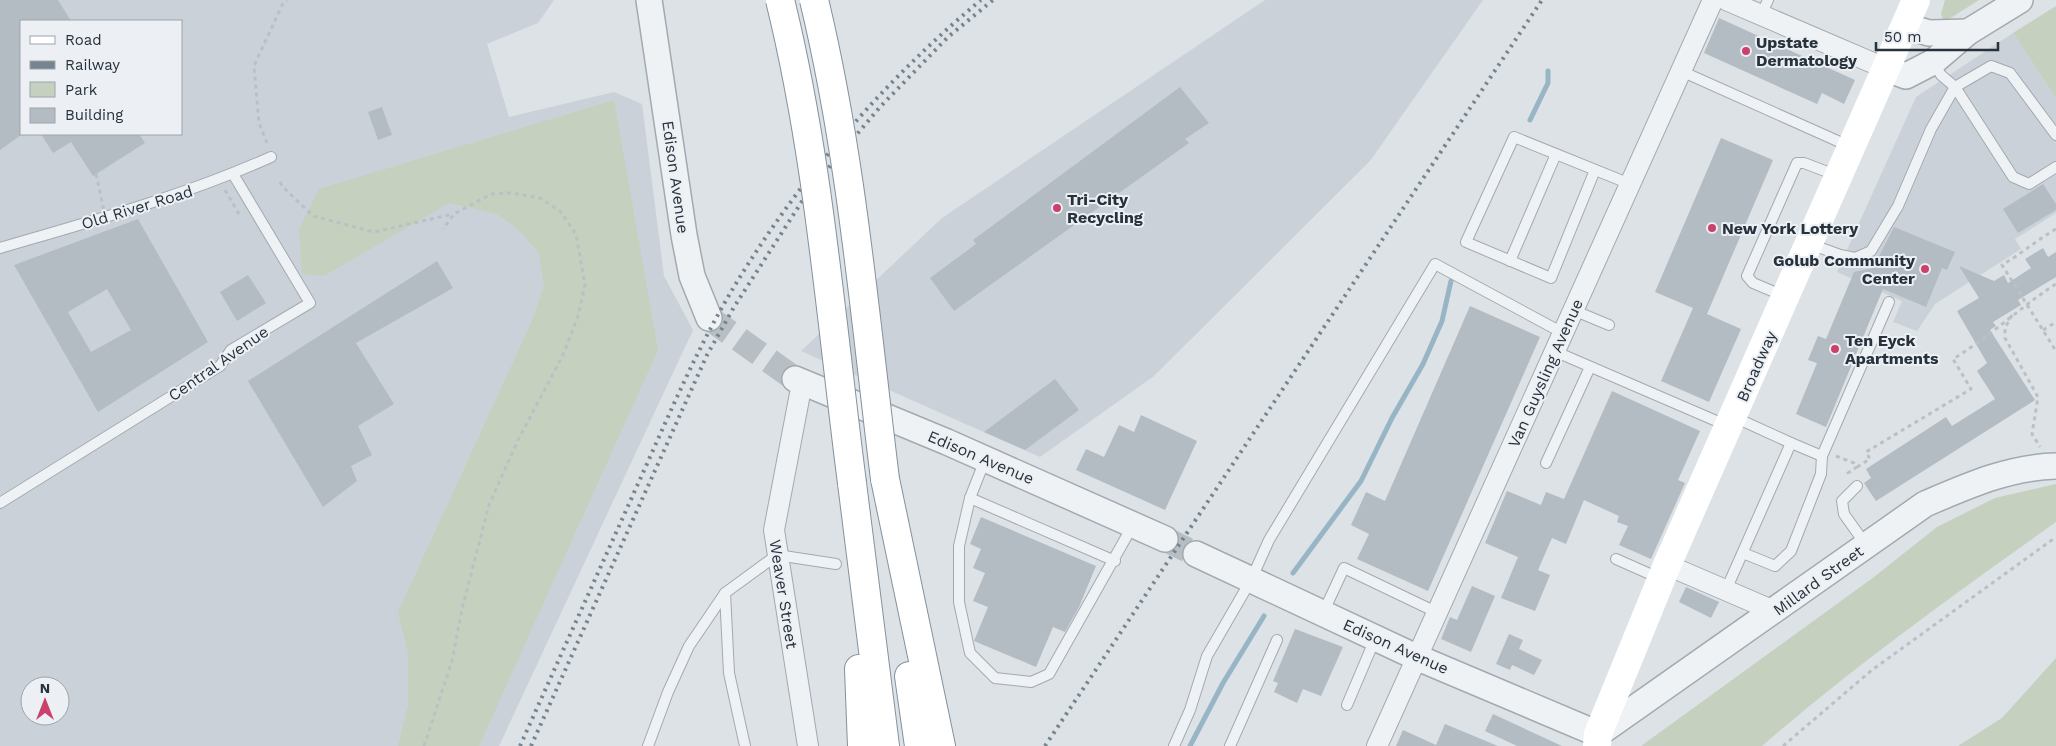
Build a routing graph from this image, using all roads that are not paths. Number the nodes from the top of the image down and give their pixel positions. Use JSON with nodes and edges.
{"nodes":[{"id":1,"x":649,"y":0,"type":"edge"},
{"id":2,"x":653,"y":0,"type":"edge"},
{"id":3,"x":780,"y":0,"type":"edge"},
{"id":4,"x":814,"y":0,"type":"edge"},
{"id":5,"x":1713,"y":0,"type":"edge"},
{"id":6,"x":1726,"y":0,"type":"edge"},
{"id":7,"x":1916,"y":0,"type":"edge"},
{"id":8,"x":2020,"y":0,"type":"edge"},
{"id":9,"x":1764,"y":8,"type":"edge"},
{"id":10,"x":1905,"y":26,"type":"junction"},
{"id":11,"x":1968,"y":32,"type":"junction"},
{"id":12,"x":655,"y":33,"type":"junction"},
{"id":13,"x":1933,"y":62,"type":"junction"},
{"id":14,"x":1887,"y":69,"type":"junction"},
{"id":15,"x":1681,"y":70,"type":"junction"},
{"id":16,"x":1954,"y":87,"type":"junction"},
{"id":17,"x":2056,"y":136,"type":"edge"},
{"id":18,"x":1852,"y":148,"type":"junction"},
{"id":19,"x":1556,"y":154,"type":"junction"},
{"id":20,"x":271,"y":157,"type":"dead end"},
{"id":21,"x":2056,"y":167,"type":"edge"},
{"id":22,"x":1595,"y":170,"type":"junction"},
{"id":23,"x":233,"y":174,"type":"junction"},
{"id":24,"x":1839,"y":177,"type":"junction"},
{"id":25,"x":1630,"y":184,"type":"junction"},
{"id":26,"x":1810,"y":244,"type":"junction"},
{"id":27,"x":0,"y":248,"type":"edge"},
{"id":28,"x":1510,"y":260,"type":"junction"},
{"id":29,"x":1786,"y":296,"type":"junction"},
{"id":30,"x":1890,"y":302,"type":"dead end"},
{"id":31,"x":1573,"y":310,"type":"junction"},
{"id":32,"x":709,"y":318,"type":"tunnel mouth"},
{"id":33,"x":1609,"y":325,"type":"dead end"},
{"id":34,"x":1563,"y":332,"type":"junction"},
{"id":35,"x":1554,"y":351,"type":"junction"},
{"id":36,"x":1590,"y":367,"type":"junction"},
{"id":37,"x":798,"y":381,"type":"joint"},
{"id":38,"x":1731,"y":422,"type":"junction"},
{"id":39,"x":1792,"y":443,"type":"junction"},
{"id":40,"x":1822,"y":456,"type":"junction"},
{"id":41,"x":986,"y":459,"type":"junction"},
{"id":42,"x":1546,"y":463,"type":"dead end"},
{"id":43,"x":2056,"y":466,"type":"edge"},
{"id":44,"x":885,"y":479,"type":"junction"},
{"id":45,"x":852,"y":483,"type":"junction"},
{"id":46,"x":1856,"y":486,"type":"dead end"},
{"id":47,"x":970,"y":498,"type":"junction"},
{"id":48,"x":0,"y":503,"type":"edge"},
{"id":49,"x":1133,"y":525,"type":"junction"},
{"id":50,"x":1165,"y":539,"type":"tunnel mouth"},
{"id":51,"x":1866,"y":545,"type":"junction"},
{"id":52,"x":1742,"y":553,"type":"junction"},
{"id":53,"x":1196,"y":554,"type":"tunnel mouth"},
{"id":54,"x":778,"y":555,"type":"junction"},
{"id":55,"x":1616,"y":559,"type":"dead end"},
{"id":56,"x":1114,"y":561,"type":"junction"},
{"id":57,"x":836,"y":564,"type":"dead end"},
{"id":58,"x":1665,"y":572,"type":"junction"},
{"id":59,"x":1251,"y":580,"type":"junction"},
{"id":60,"x":1726,"y":590,"type":"junction"},
{"id":61,"x":725,"y":593,"type":"junction"},
{"id":62,"x":1436,"y":612,"type":"junction"},
{"id":63,"x":1774,"y":612,"type":"junction"},
{"id":64,"x":1322,"y":613,"type":"junction"},
{"id":65,"x":1376,"y":638,"type":"junction"},
{"id":66,"x":1277,"y":640,"type":"dead end"},
{"id":67,"x":1416,"y":657,"type":"junction"},
{"id":68,"x":1347,"y":705,"type":"dead end"},
{"id":69,"x":1593,"y":742,"type":"edge"},
{"id":70,"x":648,"y":746,"type":"edge"},
{"id":71,"x":745,"y":746,"type":"edge"},
{"id":72,"x":808,"y":746,"type":"edge"},
{"id":73,"x":862,"y":746,"type":"edge"},
{"id":74,"x":885,"y":746,"type":"edge"},
{"id":75,"x":919,"y":746,"type":"edge"},
{"id":76,"x":941,"y":746,"type":"edge"},
{"id":77,"x":1174,"y":746,"type":"edge"},
{"id":78,"x":1230,"y":746,"type":"edge"},
{"id":79,"x":1376,"y":746,"type":"edge"}],
"edges":[{"from":1,"to":12,"type":"street","name":"Edison Avenue"},
{"from":2,"to":12,"type":"street","name":"Edison Avenue"},
{"from":3,"to":45,"type":"main road","bridge":true},
{"from":4,"to":44,"type":"main road","bridge":true},
{"from":5,"to":15,"type":"street","name":"Van Guysling Avenue"},
{"from":6,"to":9,"type":"street"},
{"from":7,"to":10,"type":"main road","name":"Broadway"},
{"from":8,"to":11,"type":"street"},
{"from":9,"to":14,"type":"street"},
{"from":10,"to":11,"type":"street"},
{"from":10,"to":14,"type":"main road","name":"Broadway"},
{"from":11,"to":13,"type":"street"},
{"from":12,"to":32,"type":"street","name":"Edison Avenue"},
{"from":13,"to":14,"type":"street"},
{"from":13,"to":16,"type":"lane"},
{"from":14,"to":18,"type":"main road","name":"Broadway"},
{"from":15,"to":18,"type":"lane"},
{"from":15,"to":25,"type":"street","name":"Van Guysling Avenue"},
{"from":16,"to":17,"type":"lane"},
{"from":16,"to":21,"type":"lane"},
{"from":16,"to":26,"type":"lane"},
{"from":18,"to":24,"type":"main road","name":"Broadway"},
{"from":19,"to":22,"type":"lane"},
{"from":19,"to":28,"type":"lane"},
{"from":19,"to":28,"type":"lane"},
{"from":20,"to":23,"type":"lane","name":"Old River Road"},
{"from":22,"to":25,"type":"lane"},
{"from":22,"to":28,"type":"lane"},
{"from":23,"to":27,"type":"lane","name":"Old River Road"},
{"from":23,"to":48,"type":"lane","name":"Central Avenue"},
{"from":24,"to":26,"type":"main road","name":"Broadway"},
{"from":24,"to":29,"type":"lane"},
{"from":25,"to":31,"type":"street","name":"Van Guysling Avenue"},
{"from":26,"to":29,"type":"main road","name":"Broadway"},
{"from":29,"to":38,"type":"main road","name":"Broadway"},
{"from":30,"to":40,"type":"lane"},
{"from":31,"to":33,"type":"lane"},
{"from":31,"to":34,"type":"street","name":"Van Guysling Avenue"},
{"from":34,"to":35,"type":"street","name":"Van Guysling Avenue"},
{"from":34,"to":59,"type":"lane"},
{"from":35,"to":36,"type":"lane"},
{"from":35,"to":62,"type":"street","name":"Van Guysling Avenue"},
{"from":36,"to":38,"type":"lane"},
{"from":36,"to":42,"type":"lane"},
{"from":37,"to":41,"type":"street","name":"Edison Avenue"},
{"from":37,"to":54,"type":"street","name":"Weaver Street"},
{"from":38,"to":39,"type":"lane"},
{"from":38,"to":58,"type":"main road","name":"Broadway"},
{"from":39,"to":40,"type":"lane"},
{"from":39,"to":52,"type":"lane"},
{"from":40,"to":52,"type":"lane"},
{"from":41,"to":47,"type":"lane"},
{"from":41,"to":49,"type":"street","name":"Edison Avenue"},
{"from":43,"to":51,"type":"street","name":"Millard Street"},
{"from":44,"to":75,"type":"main road"},
{"from":44,"to":76,"type":"main road"},
{"from":45,"to":73,"type":"main road"},
{"from":45,"to":74,"type":"main road"},
{"from":46,"to":51,"type":"lane"},
{"from":47,"to":56,"type":"lane"},
{"from":47,"to":56,"type":"lane"},
{"from":49,"to":50,"type":"street","name":"Edison Avenue"},
{"from":49,"to":56,"type":"lane"},
{"from":51,"to":63,"type":"street","name":"Millard Street"},
{"from":52,"to":60,"type":"lane"},
{"from":53,"to":59,"type":"street","name":"Edison Avenue"},
{"from":54,"to":57,"type":"lane"},
{"from":54,"to":61,"type":"lane"},
{"from":54,"to":72,"type":"street","name":"Weaver Street"},
{"from":55,"to":58,"type":"lane"},
{"from":58,"to":60,"type":"street"},
{"from":58,"to":69,"type":"main road","name":"Broadway"},
{"from":59,"to":64,"type":"street","name":"Edison Avenue"},
{"from":59,"to":77,"type":"lane"},
{"from":60,"to":63,"type":"street"},
{"from":61,"to":70,"type":"lane"},
{"from":61,"to":71,"type":"lane"},
{"from":62,"to":64,"type":"lane"},
{"from":62,"to":67,"type":"street","name":"Van Guysling Avenue"},
{"from":63,"to":69,"type":"street","name":"Millard Street"},
{"from":64,"to":65,"type":"street","name":"Edison Avenue"},
{"from":65,"to":67,"type":"street","name":"Edison Avenue"},
{"from":65,"to":68,"type":"lane"},
{"from":66,"to":78,"type":"lane"},
{"from":67,"to":69,"type":"street","name":"Edison Avenue"},
{"from":67,"to":79,"type":"street","name":"Van Guysling Avenue"}]}
